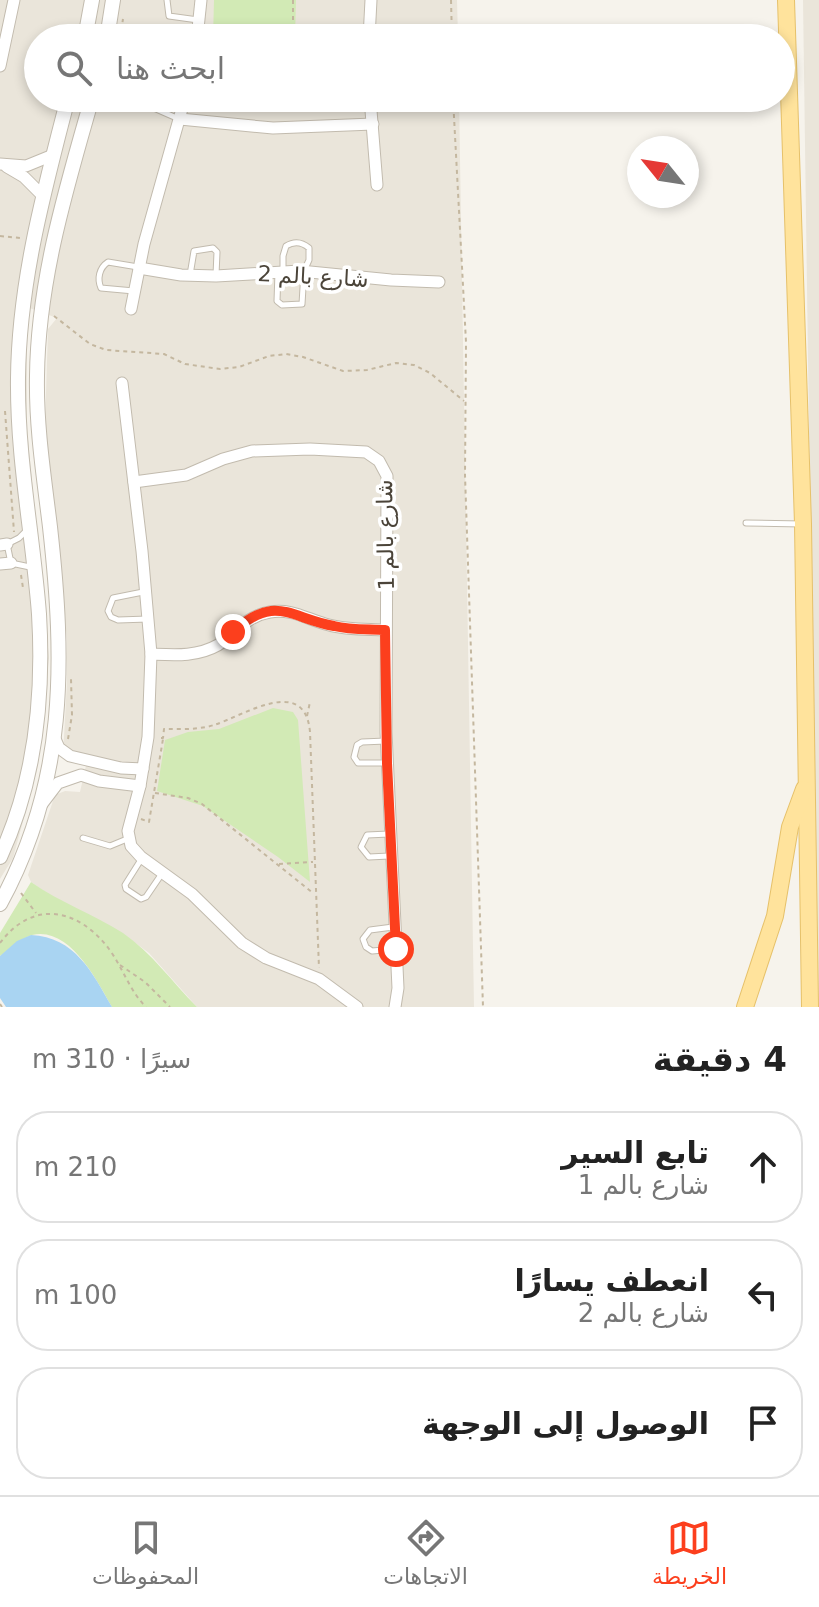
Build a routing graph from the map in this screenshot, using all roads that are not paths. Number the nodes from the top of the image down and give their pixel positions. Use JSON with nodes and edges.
{"nodes":[{"id":1,"x":14,"y":0,"type":"edge"},
{"id":2,"x":92,"y":0,"type":"edge"},
{"id":3,"x":113,"y":0,"type":"edge"},
{"id":4,"x":167,"y":0,"type":"edge"},
{"id":5,"x":201,"y":0,"type":"edge"},
{"id":6,"x":371,"y":0,"type":"edge"},
{"id":7,"x":786,"y":0,"type":"edge"},
{"id":8,"x":199,"y":21,"type":"junction"},
{"id":9,"x":88,"y":24,"type":"edge"},
{"id":10,"x":109,"y":24,"type":"edge"},
{"id":11,"x":199,"y":24,"type":"edge"},
{"id":12,"x":370,"y":24,"type":"edge"},
{"id":13,"x":787,"y":24,"type":"edge"},
{"id":14,"x":0,"y":66,"type":"edge"},
{"id":15,"x":64,"y":112,"type":"edge"},
{"id":16,"x":82,"y":112,"type":"edge"},
{"id":17,"x":88,"y":112,"type":"edge"},
{"id":18,"x":163,"y":112,"type":"edge"},
{"id":19,"x":182,"y":112,"type":"edge"},
{"id":20,"x":372,"y":112,"type":"edge"},
{"id":21,"x":790,"y":112,"type":"edge"},
{"id":22,"x":180,"y":119,"type":"junction"},
{"id":23,"x":373,"y":124,"type":"junction"},
{"id":24,"x":53,"y":155,"type":"junction"},
{"id":25,"x":2,"y":165,"type":"edge"},
{"id":26,"x":25,"y":171,"type":"junction"},
{"id":27,"x":68,"y":182,"type":"junction"},
{"id":28,"x":377,"y":185,"type":"dead end"},
{"id":29,"x":43,"y":196,"type":"junction"},
{"id":30,"x":139,"y":268,"type":"junction"},
{"id":31,"x":281,"y":271,"type":"junction"},
{"id":32,"x":304,"y":271,"type":"junction"},
{"id":33,"x":190,"y":276,"type":"junction"},
{"id":34,"x":216,"y":276,"type":"junction"},
{"id":35,"x":439,"y":282,"type":"dead end"},
{"id":36,"x":135,"y":291,"type":"junction"},
{"id":37,"x":131,"y":309,"type":"dead end"},
{"id":38,"x":19,"y":359,"type":"junction"},
{"id":39,"x":122,"y":383,"type":"dead end"},
{"id":40,"x":37,"y":397,"type":"junction"},
{"id":41,"x":134,"y":482,"type":"junction"},
{"id":42,"x":746,"y":523,"type":"dead end"},
{"id":43,"x":803,"y":524,"type":"junction"},
{"id":44,"x":29,"y":528,"type":"junction"},
{"id":45,"x":3,"y":545,"type":"edge"},
{"id":46,"x":9,"y":563,"type":"edge"},
{"id":47,"x":34,"y":570,"type":"junction"},
{"id":48,"x":146,"y":591,"type":"junction"},
{"id":49,"x":149,"y":619,"type":"junction"},
{"id":50,"x":385,"y":630,"type":"junction"},
{"id":51,"x":151,"y":654,"type":"junction"},
{"id":52,"x":55,"y":739,"type":"junction"},
{"id":53,"x":386,"y":741,"type":"junction"},
{"id":54,"x":75,"y":758,"type":"junction"},
{"id":55,"x":101,"y":763,"type":"junction"},
{"id":56,"x":387,"y":763,"type":"junction"},
{"id":57,"x":143,"y":769,"type":"junction"},
{"id":58,"x":76,"y":776,"type":"junction"},
{"id":59,"x":99,"y":781,"type":"junction"},
{"id":60,"x":806,"y":784,"type":"junction"},
{"id":61,"x":140,"y":786,"type":"junction"},
{"id":62,"x":42,"y":804,"type":"junction"},
{"id":63,"x":389,"y":834,"type":"junction"},
{"id":64,"x":83,"y":838,"type":"dead end"},
{"id":65,"x":128,"y":839,"type":"junction"},
{"id":66,"x":7,"y":843,"type":"junction"},
{"id":67,"x":390,"y":856,"type":"junction"},
{"id":68,"x":0,"y":857,"type":"edge"},
{"id":69,"x":142,"y":857,"type":"junction"},
{"id":70,"x":164,"y":871,"type":"junction"},
{"id":71,"x":5,"y":889,"type":"edge"},
{"id":72,"x":0,"y":904,"type":"edge"},
{"id":73,"x":395,"y":927,"type":"junction"},
{"id":74,"x":396,"y":949,"type":"junction"},
{"id":75,"x":357,"y":1007,"type":"edge"},
{"id":76,"x":395,"y":1007,"type":"edge"},
{"id":77,"x":745,"y":1007,"type":"edge"},
{"id":78,"x":810,"y":1007,"type":"edge"}],
"edges":[{"from":1,"to":14,"type":"street"},
{"from":2,"to":9,"type":"street"},
{"from":3,"to":10,"type":"street"},
{"from":4,"to":8,"type":"lane"},
{"from":5,"to":8,"type":"street"},
{"from":6,"to":12,"type":"street"},
{"from":7,"to":13,"type":"main road"},
{"from":8,"to":11,"type":"street"},
{"from":15,"to":24,"type":"street"},
{"from":16,"to":27,"type":"street"},
{"from":17,"to":27,"type":"street"},
{"from":18,"to":22,"type":"lane"},
{"from":19,"to":22,"type":"street"},
{"from":20,"to":23,"type":"street"},
{"from":21,"to":43,"type":"main road"},
{"from":22,"to":23,"type":"street"},
{"from":22,"to":30,"type":"street"},
{"from":23,"to":28,"type":"street"},
{"from":24,"to":26,"type":"street"},
{"from":24,"to":29,"type":"street"},
{"from":25,"to":26,"type":"street"},
{"from":26,"to":29,"type":"street"},
{"from":27,"to":40,"type":"street"},
{"from":29,"to":38,"type":"street"},
{"from":30,"to":33,"type":"street","name":"شارع بالم 2"},
{"from":30,"to":36,"type":"street"},
{"from":30,"to":36,"type":"lane"},
{"from":31,"to":32,"type":"street","name":"شارع بالم 2"},
{"from":31,"to":32,"type":"lane"},
{"from":31,"to":32,"type":"lane"},
{"from":31,"to":34,"type":"street","name":"شارع بالم 2"},
{"from":32,"to":35,"type":"street","name":"شارع بالم 2"},
{"from":33,"to":34,"type":"street","name":"شارع بالم 2"},
{"from":33,"to":34,"type":"lane"},
{"from":36,"to":37,"type":"street"},
{"from":38,"to":40,"type":"street"},
{"from":38,"to":44,"type":"street"},
{"from":39,"to":41,"type":"street"},
{"from":40,"to":52,"type":"street"},
{"from":41,"to":48,"type":"street"},
{"from":41,"to":50,"type":"street","name":"شارع بالم 1"},
{"from":42,"to":43,"type":"lane"},
{"from":43,"to":60,"type":"main road"},
{"from":44,"to":45,"type":"lane"},
{"from":44,"to":47,"type":"street"},
{"from":45,"to":46,"type":"lane"},
{"from":46,"to":47,"type":"lane"},
{"from":47,"to":66,"type":"street"},
{"from":48,"to":49,"type":"street"},
{"from":48,"to":49,"type":"lane"},
{"from":49,"to":51,"type":"street"},
{"from":50,"to":51,"type":"street"},
{"from":50,"to":53,"type":"street","name":"شارع بالم 1"},
{"from":51,"to":57,"type":"street"},
{"from":52,"to":54,"type":"street"},
{"from":52,"to":62,"type":"street"},
{"from":53,"to":56,"type":"street","name":"شارع بالم 1"},
{"from":53,"to":56,"type":"lane"},
{"from":54,"to":55,"type":"street"},
{"from":54,"to":58,"type":"street"},
{"from":55,"to":57,"type":"street"},
{"from":55,"to":59,"type":"street"},
{"from":56,"to":63,"type":"street","name":"شارع بالم 1"},
{"from":57,"to":61,"type":"street"},
{"from":58,"to":59,"type":"street"},
{"from":58,"to":62,"type":"street"},
{"from":59,"to":61,"type":"street"},
{"from":60,"to":77,"type":"main road"},
{"from":60,"to":78,"type":"main road"},
{"from":61,"to":65,"type":"street"},
{"from":62,"to":71,"type":"street"},
{"from":63,"to":67,"type":"street","name":"شارع بالم 1"},
{"from":63,"to":67,"type":"lane"},
{"from":64,"to":65,"type":"lane"},
{"from":65,"to":69,"type":"street"},
{"from":66,"to":68,"type":"street"},
{"from":66,"to":71,"type":"street"},
{"from":67,"to":73,"type":"street","name":"شارع بالم 1"},
{"from":69,"to":70,"type":"street"},
{"from":69,"to":70,"type":"lane"},
{"from":70,"to":75,"type":"street"},
{"from":71,"to":72,"type":"street"},
{"from":73,"to":74,"type":"street","name":"شارع بالم 1"},
{"from":73,"to":74,"type":"lane"},
{"from":74,"to":76,"type":"street","name":"شارع بالم 1"}]}
